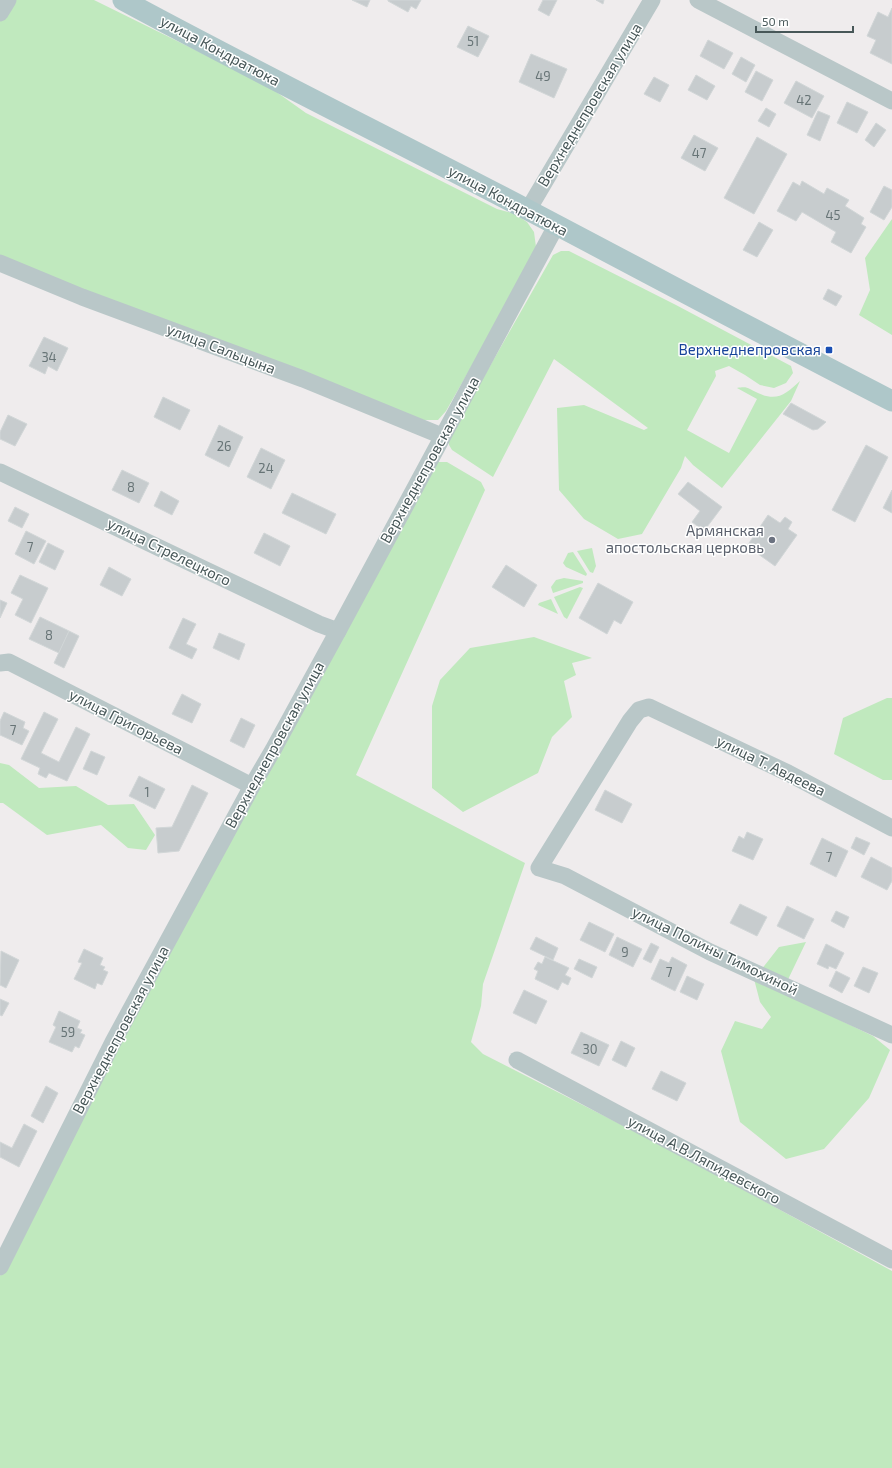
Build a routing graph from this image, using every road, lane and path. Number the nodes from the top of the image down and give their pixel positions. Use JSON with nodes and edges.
{"nodes":[{"id":1,"x":8,"y":0,"type":"edge"},
{"id":2,"x":123,"y":0,"type":"edge"},
{"id":3,"x":652,"y":0,"type":"edge"},
{"id":4,"x":698,"y":0,"type":"edge"},
{"id":5,"x":0,"y":13,"type":"edge"},
{"id":6,"x":892,"y":101,"type":"edge"},
{"id":7,"x":528,"y":210,"type":"junction"},
{"id":8,"x":556,"y":226,"type":"junction"},
{"id":9,"x":0,"y":263,"type":"edge"},
{"id":10,"x":892,"y":401,"type":"edge"},
{"id":11,"x":442,"y":436,"type":"junction"},
{"id":12,"x":0,"y":472,"type":"edge"},
{"id":13,"x":338,"y":631,"type":"junction"},
{"id":14,"x":0,"y":663,"type":"edge"},
{"id":15,"x":252,"y":786,"type":"junction"},
{"id":16,"x":892,"y":828,"type":"edge"},
{"id":17,"x":539,"y":868,"type":"joint"},
{"id":18,"x":892,"y":1035,"type":"edge"},
{"id":19,"x":517,"y":1060,"type":"dead end"},
{"id":20,"x":892,"y":1260,"type":"edge"},
{"id":21,"x":0,"y":1267,"type":"edge"}],
"edges":[{"from":1,"to":5,"type":"street"},
{"from":2,"to":7,"type":"main road","name":"улица Кондратюка"},
{"from":3,"to":7,"type":"street","name":"Верхнеднепровская улица"},
{"from":4,"to":6,"type":"street"},
{"from":7,"to":8,"type":"main road","name":"улица Кондратюка"},
{"from":8,"to":10,"type":"main road","name":"улица Кондратюка"},
{"from":8,"to":11,"type":"street","name":"Верхнеднепровская улица"},
{"from":9,"to":11,"type":"street","name":"улица Сальцына"},
{"from":11,"to":13,"type":"street","name":"Верхнеднепровская улица"},
{"from":12,"to":13,"type":"street","name":"улица Стрелецкого"},
{"from":13,"to":15,"type":"street","name":"Верхнеднепровская улица"},
{"from":14,"to":15,"type":"street","name":"улица Григорьева"},
{"from":15,"to":21,"type":"street","name":"Верхнеднепровская улица"},
{"from":16,"to":17,"type":"street","name":"улица Т. Авдеева"},
{"from":17,"to":18,"type":"street","name":"улица Полины Тимохиной"},
{"from":19,"to":20,"type":"street","name":"улица А.В.Ляпидевского"}]}
